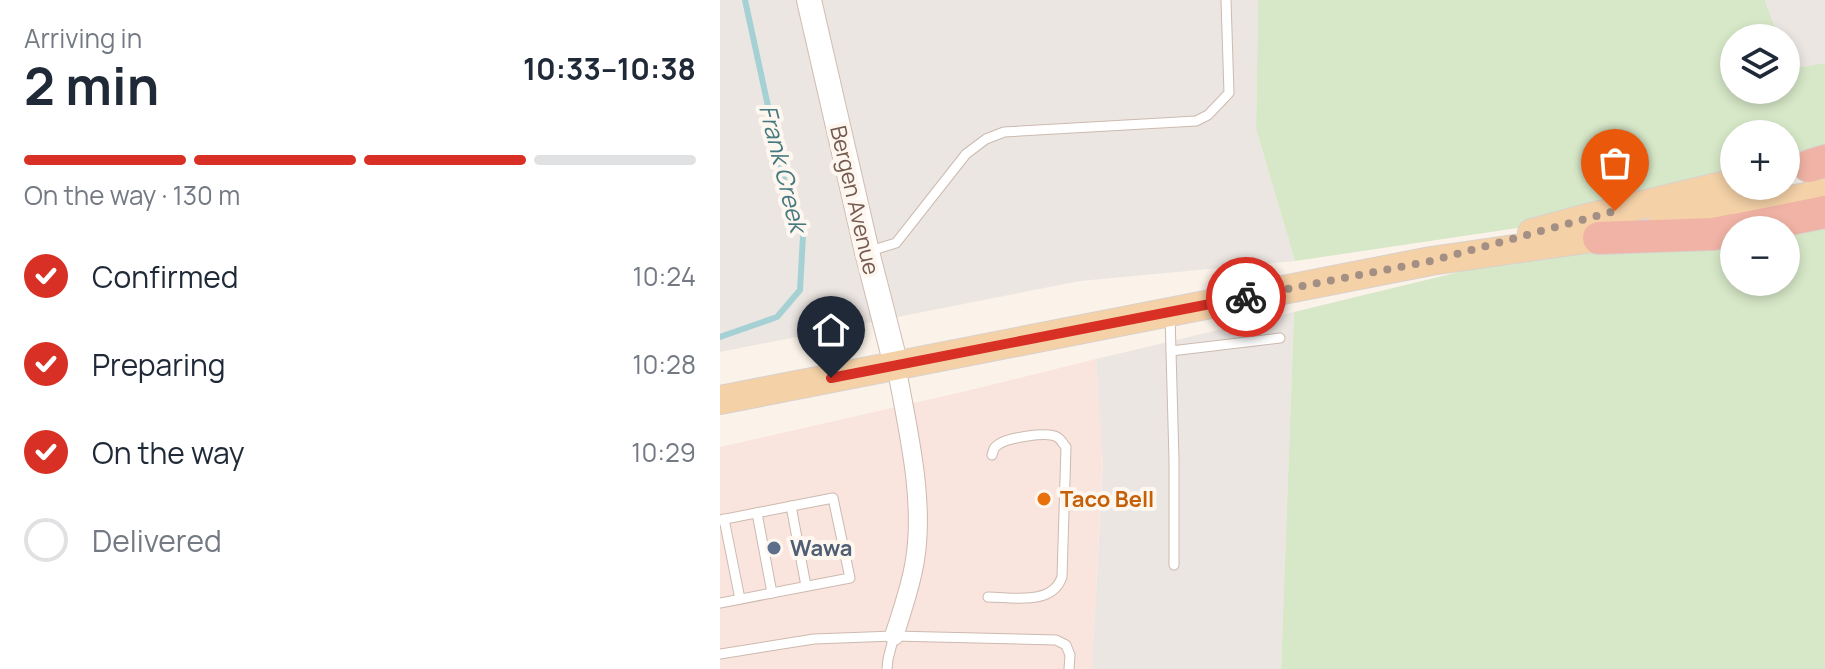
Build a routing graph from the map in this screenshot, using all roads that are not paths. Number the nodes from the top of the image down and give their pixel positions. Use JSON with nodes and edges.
{"nodes":[{"id":1,"x":809,"y":0,"type":"edge"},
{"id":2,"x":1226,"y":0,"type":"edge"},
{"id":3,"x":1720,"y":186,"type":"edge"},
{"id":4,"x":1825,"y":193,"type":"edge"},
{"id":5,"x":1825,"y":212,"type":"edge"},
{"id":6,"x":1800,"y":217,"type":"edge"},
{"id":7,"x":1720,"y":233,"type":"edge"},
{"id":8,"x":1599,"y":238,"type":"junction"},
{"id":9,"x":867,"y":252,"type":"junction"},
{"id":10,"x":1431,"y":261,"type":"junction"},
{"id":11,"x":1170,"y":311,"type":"junction"},
{"id":12,"x":1280,"y":338,"type":"dead end"},
{"id":13,"x":1171,"y":351,"type":"junction"},
{"id":14,"x":896,"y":365,"type":"junction"},
{"id":15,"x":720,"y":400,"type":"edge"},
{"id":16,"x":992,"y":455,"type":"dead end"},
{"id":17,"x":791,"y":506,"type":"junction"},
{"id":18,"x":757,"y":513,"type":"junction"},
{"id":19,"x":722,"y":519,"type":"edge"},
{"id":20,"x":1174,"y":565,"type":"dead end"},
{"id":21,"x":806,"y":586,"type":"junction"},
{"id":22,"x":772,"y":593,"type":"junction"},
{"id":23,"x":988,"y":597,"type":"dead end"},
{"id":24,"x":740,"y":599,"type":"junction"},
{"id":25,"x":720,"y":603,"type":"edge"},
{"id":26,"x":894,"y":636,"type":"junction"},
{"id":27,"x":720,"y":654,"type":"edge"},
{"id":28,"x":887,"y":669,"type":"edge"},
{"id":29,"x":1069,"y":669,"type":"edge"}],
"edges":[{"from":1,"to":9,"type":"street","name":"Bergen Avenue"},
{"from":2,"to":9,"type":"lane"},
{"from":3,"to":10,"type":"main road"},
{"from":4,"to":8,"type":"main road"},
{"from":5,"to":6,"type":"highway"},
{"from":7,"to":8,"type":"highway"},
{"from":8,"to":10,"type":"main road"},
{"from":9,"to":14,"type":"street","name":"Bergen Avenue"},
{"from":10,"to":11,"type":"main road"},
{"from":11,"to":13,"type":"lane"},
{"from":11,"to":14,"type":"main road"},
{"from":12,"to":13,"type":"lane"},
{"from":13,"to":20,"type":"lane"},
{"from":14,"to":15,"type":"main road"},
{"from":14,"to":26,"type":"street","name":"Bergen Avenue"},
{"from":16,"to":23,"type":"lane"},
{"from":17,"to":18,"type":"lane"},
{"from":17,"to":21,"type":"lane"},
{"from":17,"to":21,"type":"lane"},
{"from":18,"to":19,"type":"lane"},
{"from":18,"to":22,"type":"lane"},
{"from":19,"to":24,"type":"lane"},
{"from":21,"to":22,"type":"lane"},
{"from":22,"to":24,"type":"lane"},
{"from":24,"to":25,"type":"lane"},
{"from":26,"to":27,"type":"lane"},
{"from":26,"to":28,"type":"lane"},
{"from":26,"to":29,"type":"lane"}]}
